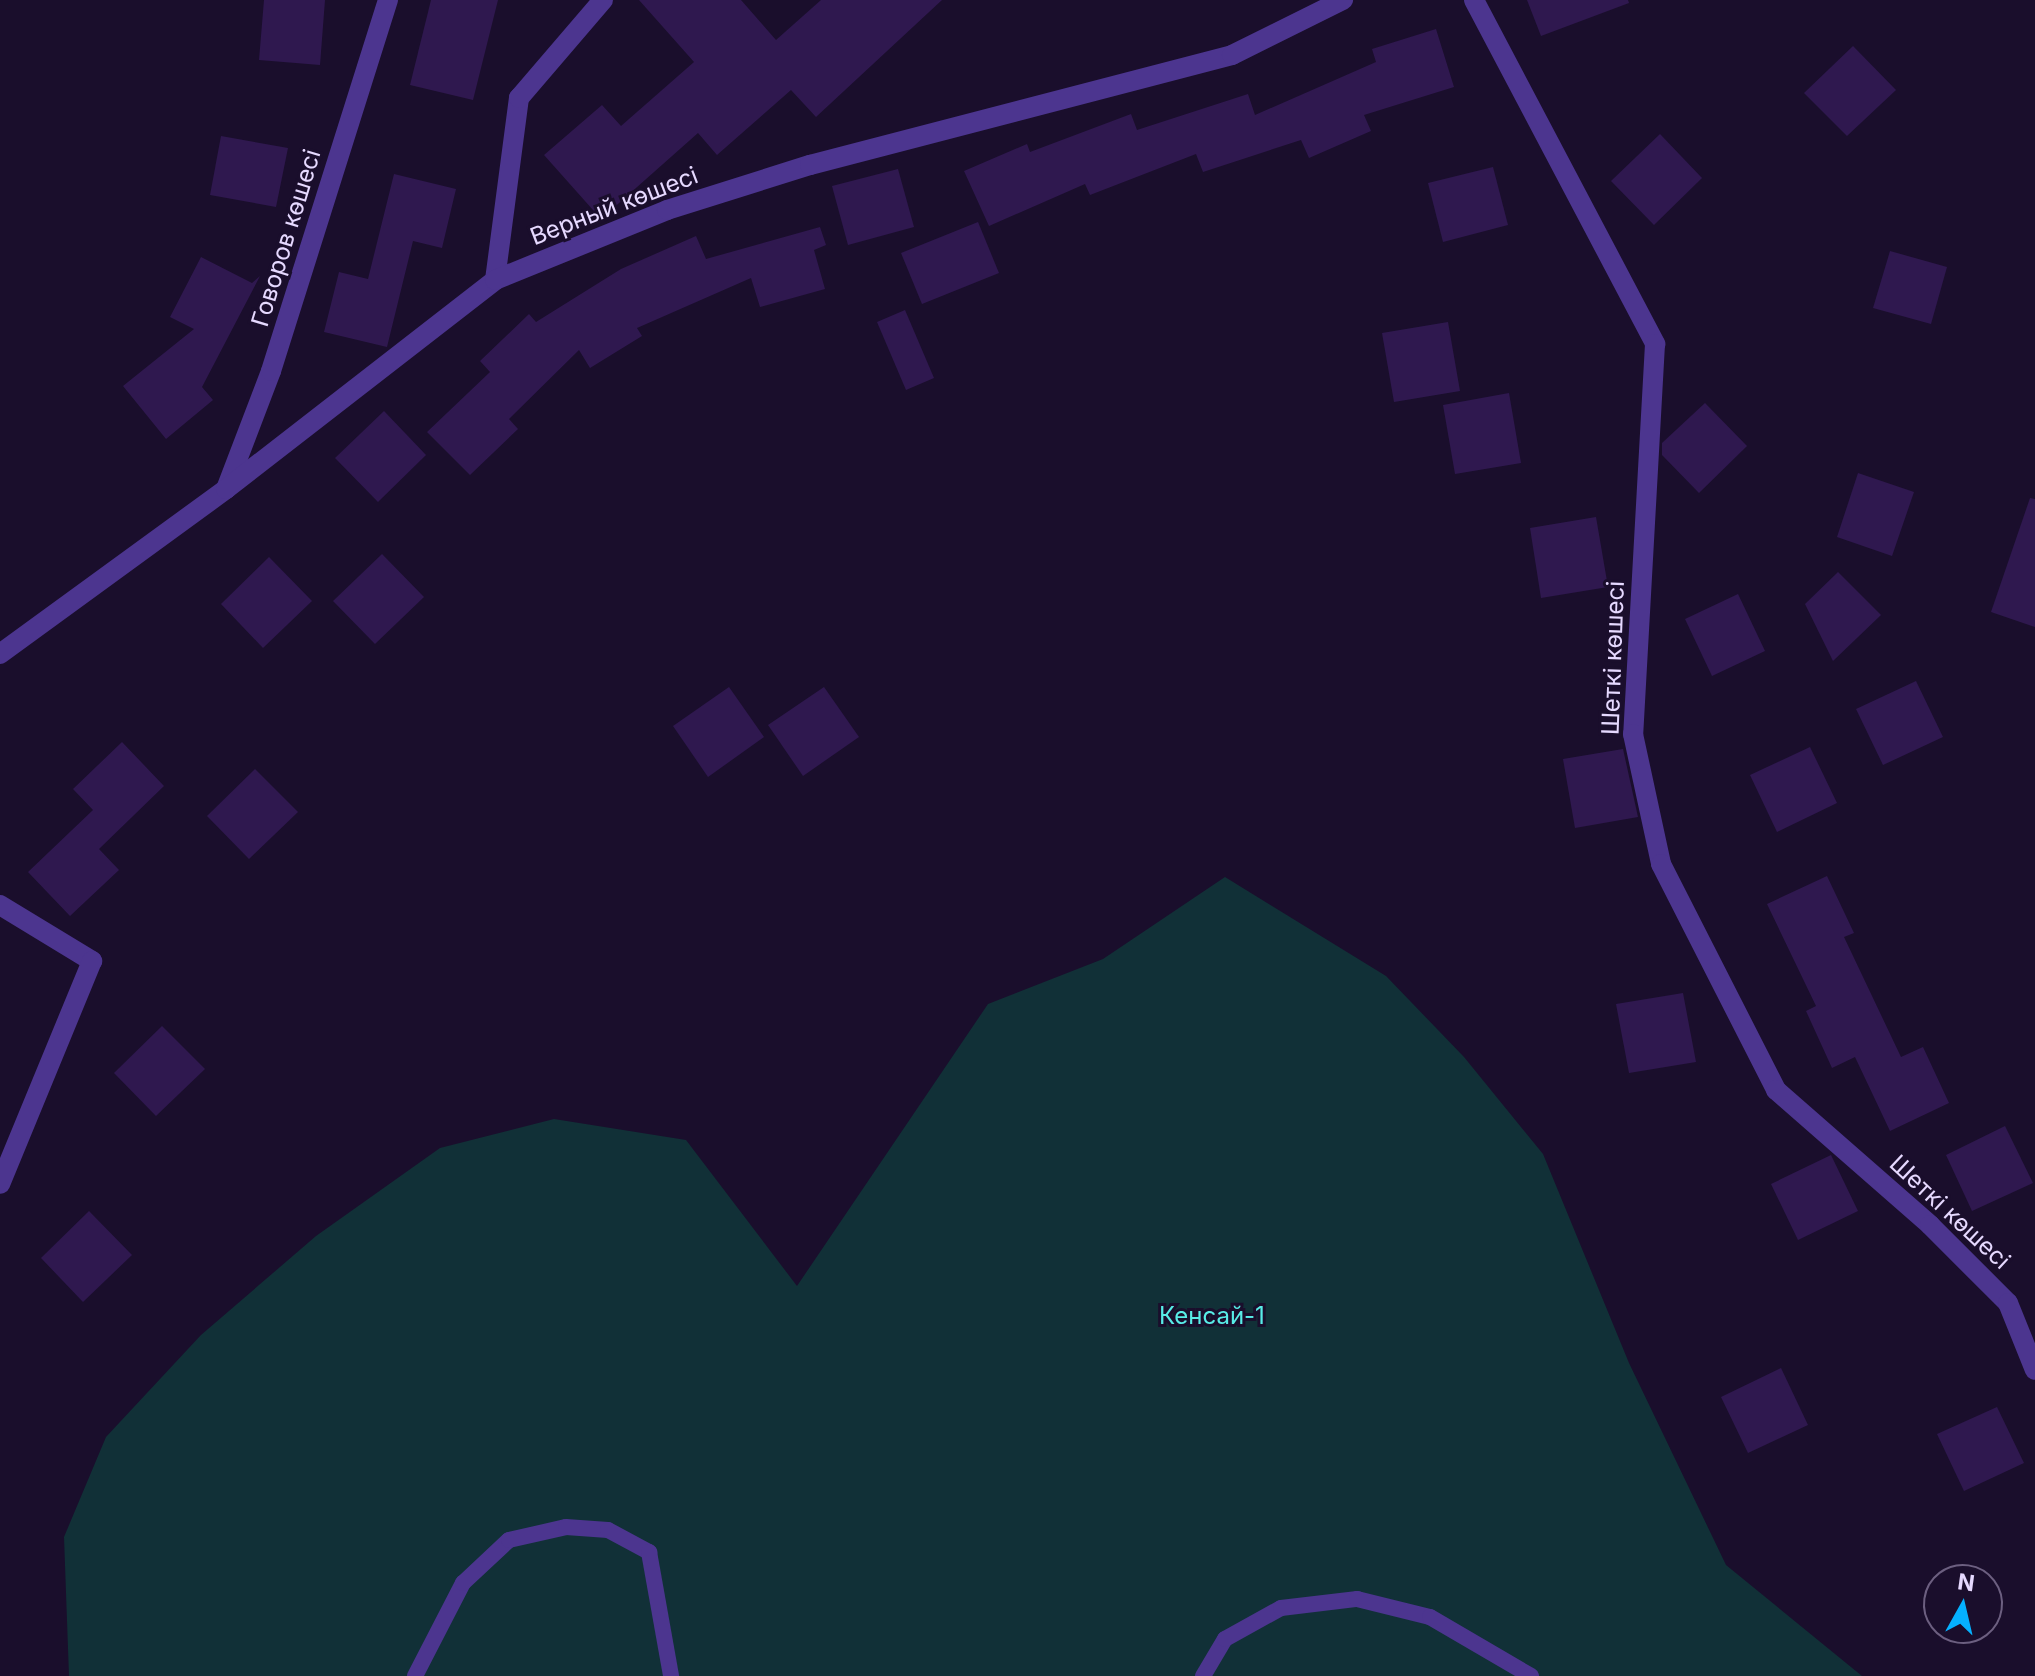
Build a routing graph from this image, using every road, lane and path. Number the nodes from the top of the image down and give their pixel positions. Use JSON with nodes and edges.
{"nodes":[{"id":1,"x":388,"y":0,"type":"edge"},
{"id":2,"x":603,"y":0,"type":"edge"},
{"id":3,"x":1343,"y":0,"type":"edge"},
{"id":4,"x":1474,"y":0,"type":"edge"},
{"id":5,"x":495,"y":280,"type":"junction"},
{"id":6,"x":226,"y":489,"type":"junction"},
{"id":7,"x":0,"y":654,"type":"edge"},
{"id":8,"x":0,"y":905,"type":"edge"},
{"id":9,"x":0,"y":1184,"type":"edge"},
{"id":10,"x":2035,"y":1370,"type":"edge"},
{"id":11,"x":415,"y":1676,"type":"edge"},
{"id":12,"x":671,"y":1676,"type":"edge"},
{"id":13,"x":1203,"y":1676,"type":"edge"},
{"id":14,"x":1531,"y":1676,"type":"edge"}],
"edges":[{"from":1,"to":6,"type":"street","name":"Говоров көшесі"},
{"from":2,"to":5,"type":"street"},
{"from":3,"to":5,"type":"street","name":"Верный көшесі"},
{"from":4,"to":10,"type":"street","name":"Шеткі көшесі"},
{"from":5,"to":6,"type":"street","name":"Верный көшесі"},
{"from":6,"to":7,"type":"street","name":"Верный көшесі"},
{"from":8,"to":9,"type":"street"},
{"from":11,"to":12,"type":"lane"},
{"from":13,"to":14,"type":"lane"}]}
